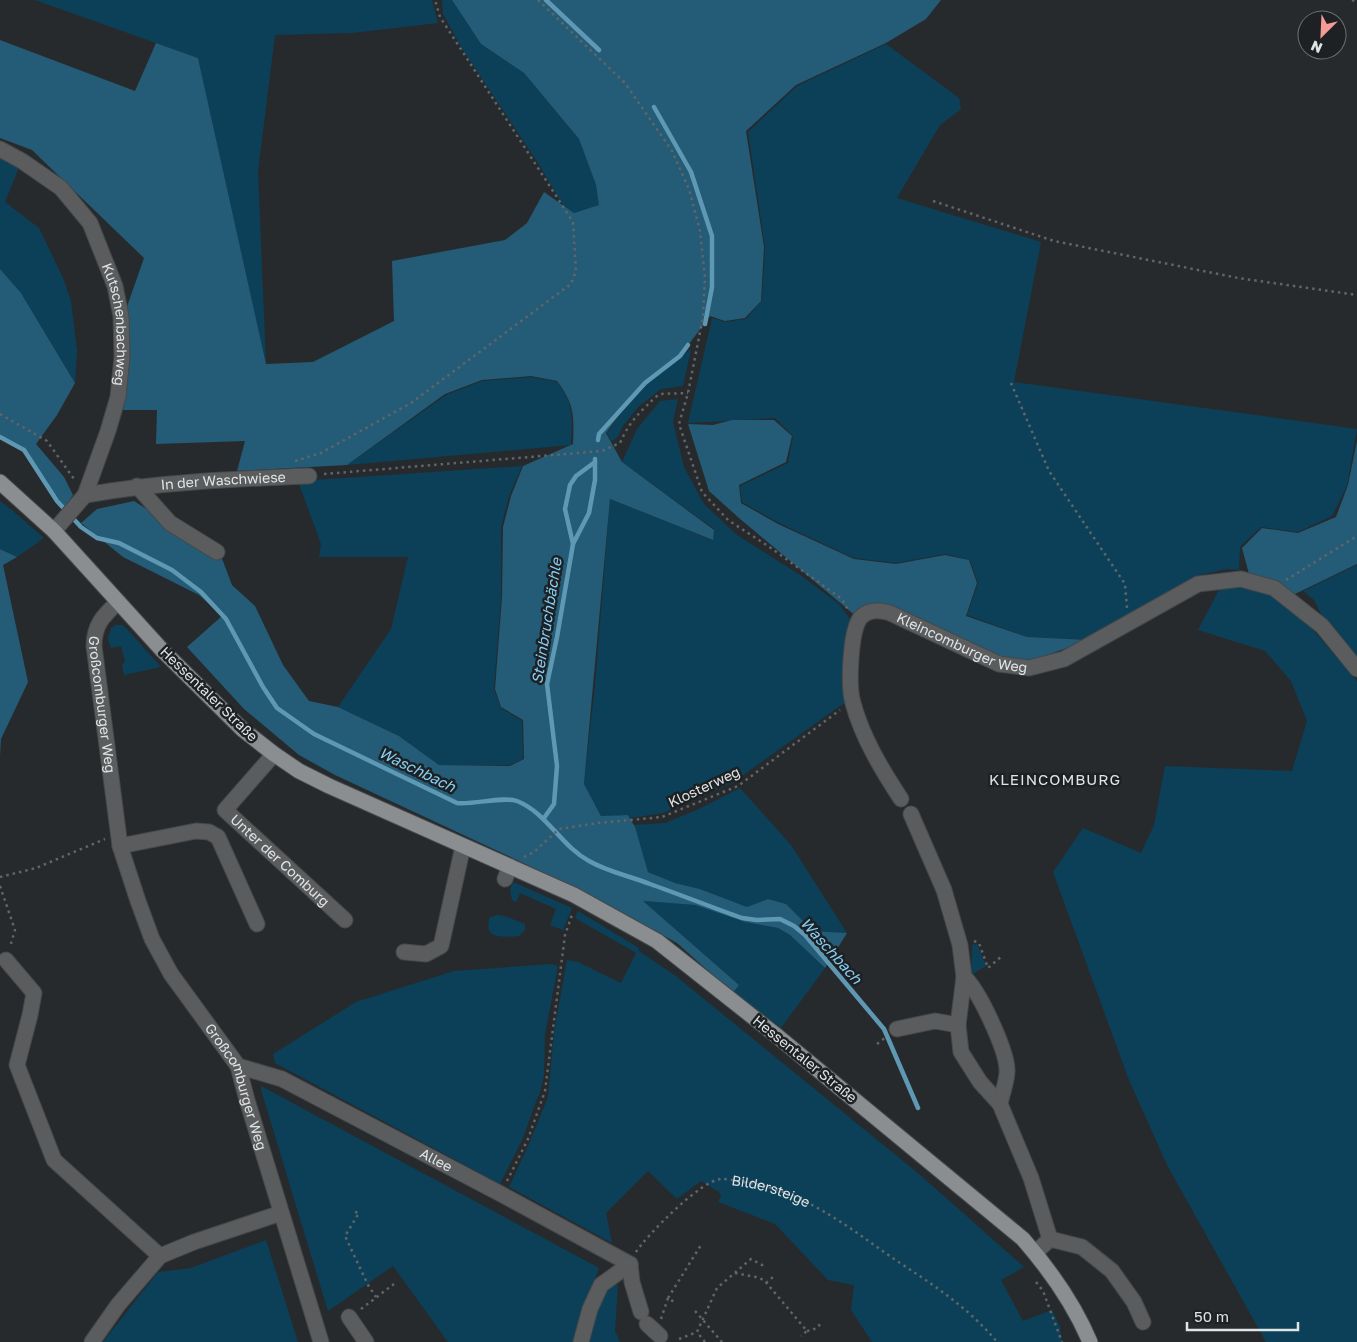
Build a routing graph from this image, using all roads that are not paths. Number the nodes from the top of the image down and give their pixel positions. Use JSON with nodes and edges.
{"nodes":[{"id":1,"x":0,"y":149,"type":"edge"},
{"id":2,"x":309,"y":476,"type":"road end"},
{"id":3,"x":0,"y":482,"type":"edge"},
{"id":4,"x":137,"y":486,"type":"junction"},
{"id":5,"x":85,"y":495,"type":"junction"},
{"id":6,"x":54,"y":531,"type":"junction"},
{"id":7,"x":217,"y":552,"type":"dead end"},
{"id":8,"x":118,"y":602,"type":"junction"},
{"id":9,"x":1357,"y":669,"type":"edge"},
{"id":10,"x":274,"y":754,"type":"junction"},
{"id":11,"x":901,"y":799,"type":"dead end"},
{"id":12,"x":911,"y":814,"type":"dead end"},
{"id":13,"x":119,"y":840,"type":"junction"},
{"id":14,"x":463,"y":846,"type":"junction"},
{"id":15,"x":345,"y":920,"type":"dead end"},
{"id":16,"x":257,"y":924,"type":"dead end"},
{"id":17,"x":404,"y":952,"type":"dead end"},
{"id":18,"x":6,"y":960,"type":"road end"},
{"id":19,"x":964,"y":977,"type":"junction"},
{"id":20,"x":958,"y":1025,"type":"junction"},
{"id":21,"x":897,"y":1029,"type":"dead end"},
{"id":22,"x":238,"y":1066,"type":"junction"},
{"id":23,"x":1000,"y":1104,"type":"junction"},
{"id":24,"x":281,"y":1213,"type":"junction"},
{"id":25,"x":1050,"y":1239,"type":"junction"},
{"id":26,"x":1035,"y":1253,"type":"junction"},
{"id":27,"x":160,"y":1256,"type":"junction"},
{"id":28,"x":630,"y":1264,"type":"junction"},
{"id":29,"x":354,"y":1313,"type":"road end"},
{"id":30,"x":1143,"y":1322,"type":"dead end"},
{"id":31,"x":650,"y":1326,"type":"road end"},
{"id":32,"x":92,"y":1342,"type":"edge"},
{"id":33,"x":321,"y":1342,"type":"edge"},
{"id":34,"x":366,"y":1342,"type":"edge"},
{"id":35,"x":581,"y":1342,"type":"edge"},
{"id":36,"x":1090,"y":1342,"type":"edge"}],
"edges":[{"from":1,"to":5,"type":"street","name":"Kutschenbachweg"},
{"from":2,"to":4,"type":"street","name":"In der Waschwiese"},
{"from":3,"to":6,"type":"main road","name":"Hessentaler Straße"},
{"from":4,"to":5,"type":"street","name":"In der Waschwiese"},
{"from":4,"to":7,"type":"street","name":"In der Waschwiese"},
{"from":5,"to":6,"type":"street","name":"Kutschenbachweg"},
{"from":6,"to":8,"type":"main road","name":"Hessentaler Straße"},
{"from":8,"to":10,"type":"main road","name":"Hessentaler Straße"},
{"from":8,"to":13,"type":"street","name":"Großcomburger Weg"},
{"from":9,"to":11,"type":"street","name":"Kleincomburger Weg"},
{"from":10,"to":14,"type":"main road","name":"Hessentaler Straße"},
{"from":10,"to":15,"type":"street","name":"Unter der Comburg"},
{"from":12,"to":19,"type":"street"},
{"from":13,"to":16,"type":"street"},
{"from":13,"to":22,"type":"street","name":"Großcomburger Weg"},
{"from":14,"to":17,"type":"street"},
{"from":14,"to":26,"type":"main road","name":"Hessentaler Straße"},
{"from":18,"to":27,"type":"street"},
{"from":19,"to":20,"type":"street"},
{"from":19,"to":23,"type":"street"},
{"from":20,"to":21,"type":"street"},
{"from":20,"to":23,"type":"street"},
{"from":22,"to":24,"type":"street","name":"Großcomburger Weg"},
{"from":22,"to":28,"type":"street","name":"Allee"},
{"from":23,"to":25,"type":"street"},
{"from":24,"to":27,"type":"street"},
{"from":24,"to":33,"type":"street","name":"Großcomburger Weg"},
{"from":25,"to":26,"type":"street"},
{"from":25,"to":30,"type":"street"},
{"from":26,"to":36,"type":"main road","name":"Hessentaler Straße"},
{"from":27,"to":32,"type":"street"},
{"from":28,"to":31,"type":"street"},
{"from":28,"to":35,"type":"street"},
{"from":29,"to":34,"type":"street"}]}
